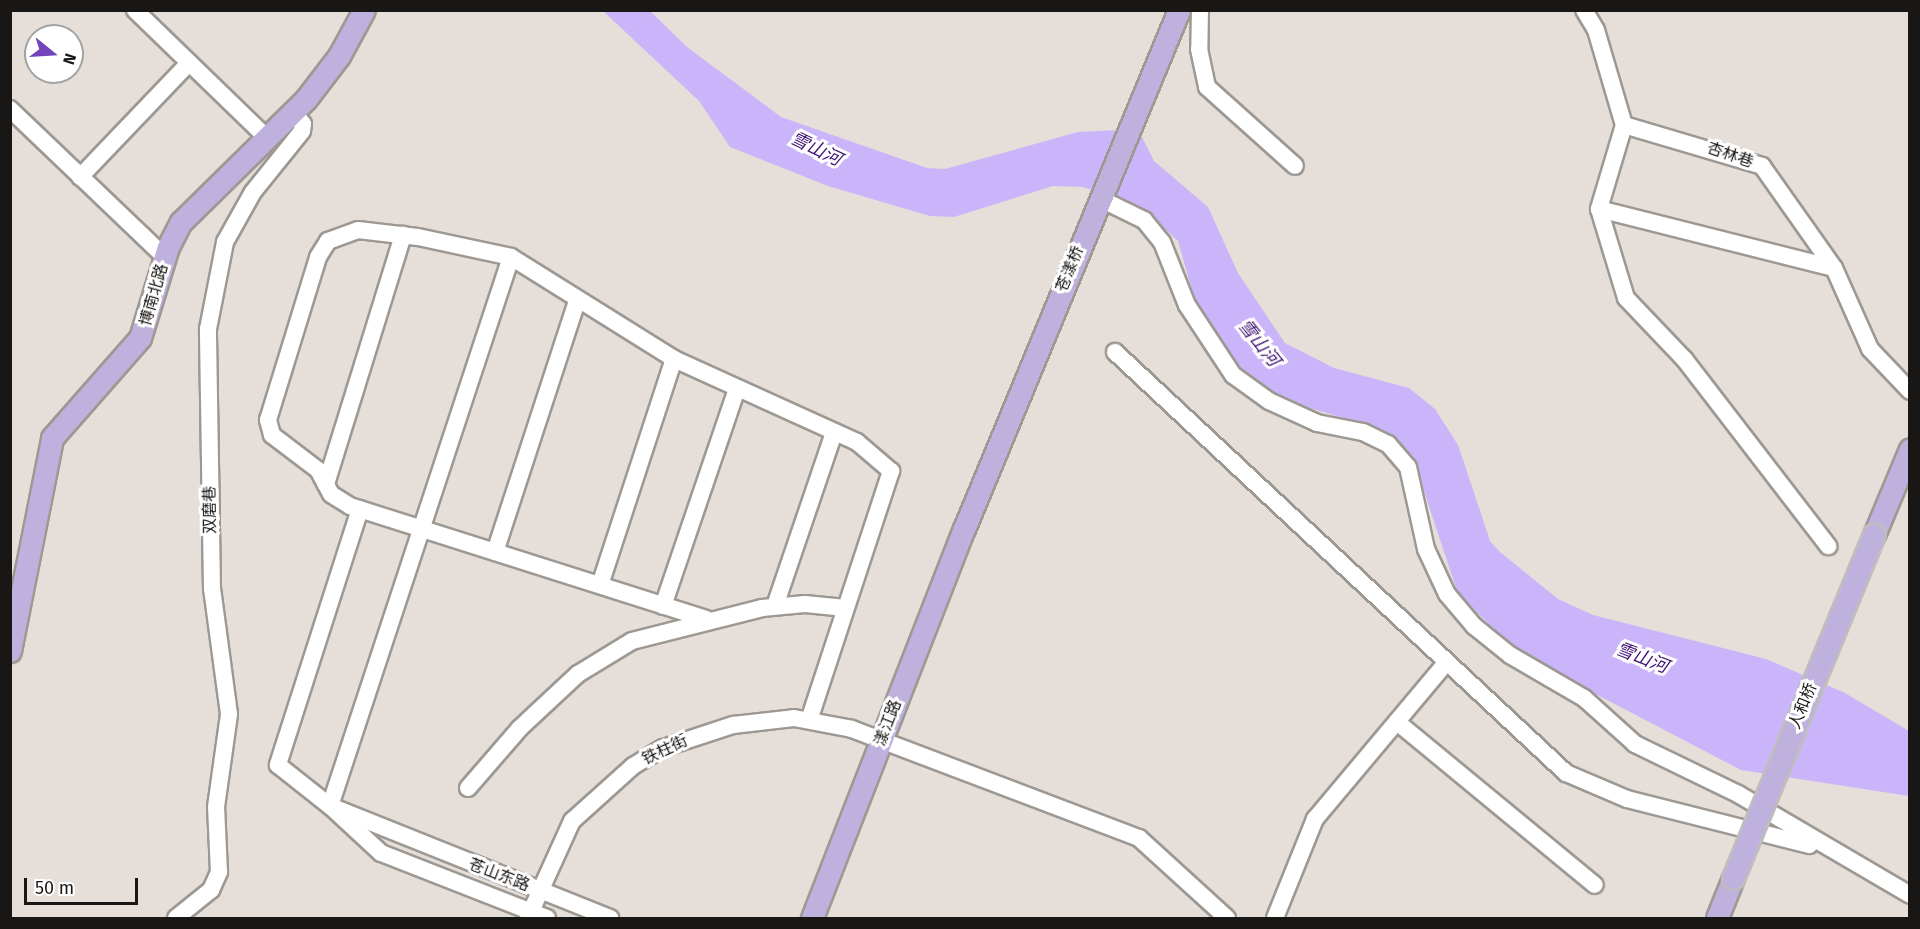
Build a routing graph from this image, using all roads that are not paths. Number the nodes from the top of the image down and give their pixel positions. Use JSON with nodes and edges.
{"nodes":[{"id":1,"x":135,"y":10,"type":"edge"},
{"id":2,"x":364,"y":10,"type":"edge"},
{"id":3,"x":1179,"y":10,"type":"edge"},
{"id":4,"x":1200,"y":10,"type":"edge"},
{"id":5,"x":1584,"y":10,"type":"edge"},
{"id":6,"x":189,"y":63,"type":"junction"},
{"id":7,"x":10,"y":109,"type":"edge"},
{"id":8,"x":293,"y":111,"type":"junction"},
{"id":9,"x":1623,"y":125,"type":"junction"},
{"id":10,"x":266,"y":137,"type":"junction"},
{"id":11,"x":1295,"y":166,"type":"dead end"},
{"id":12,"x":80,"y":177,"type":"junction"},
{"id":13,"x":1111,"y":204,"type":"dead end"},
{"id":14,"x":1599,"y":209,"type":"junction"},
{"id":15,"x":403,"y":235,"type":"junction"},
{"id":16,"x":165,"y":257,"type":"junction"},
{"id":17,"x":511,"y":257,"type":"junction"},
{"id":18,"x":1834,"y":268,"type":"junction"},
{"id":19,"x":578,"y":301,"type":"junction"},
{"id":20,"x":1115,"y":352,"type":"dead end"},
{"id":21,"x":674,"y":359,"type":"junction"},
{"id":22,"x":737,"y":389,"type":"junction"},
{"id":23,"x":1910,"y":391,"type":"edge"},
{"id":24,"x":834,"y":433,"type":"junction"},
{"id":25,"x":1910,"y":449,"type":"edge"},
{"id":26,"x":326,"y":484,"type":"junction"},
{"id":27,"x":360,"y":509,"type":"junction"},
{"id":28,"x":422,"y":528,"type":"junction"},
{"id":29,"x":964,"y":529,"type":"joint"},
{"id":30,"x":1828,"y":546,"type":"dead end"},
{"id":31,"x":495,"y":552,"type":"junction"},
{"id":32,"x":600,"y":585,"type":"junction"},
{"id":33,"x":663,"y":606,"type":"junction"},
{"id":34,"x":775,"y":606,"type":"junction"},
{"id":35,"x":846,"y":608,"type":"junction"},
{"id":36,"x":705,"y":619,"type":"junction"},
{"id":37,"x":10,"y":651,"type":"edge"},
{"id":38,"x":1445,"y":664,"type":"junction"},
{"id":39,"x":809,"y":720,"type":"junction"},
{"id":40,"x":1397,"y":722,"type":"junction"},
{"id":41,"x":882,"y":740,"type":"junction"},
{"id":42,"x":468,"y":788,"type":"dead end"},
{"id":43,"x":330,"y":807,"type":"junction"},
{"id":44,"x":1833,"y":852,"type":"junction"},
{"id":45,"x":1595,"y":885,"type":"dead end"},
{"id":46,"x":539,"y":891,"type":"junction"},
{"id":47,"x":1910,"y":895,"type":"edge"},
{"id":48,"x":530,"y":915,"type":"edge"},
{"id":49,"x":176,"y":918,"type":"edge"},
{"id":50,"x":547,"y":918,"type":"edge"},
{"id":51,"x":610,"y":918,"type":"edge"},
{"id":52,"x":812,"y":918,"type":"edge"},
{"id":53,"x":1227,"y":918,"type":"edge"},
{"id":54,"x":1275,"y":918,"type":"edge"},
{"id":55,"x":1718,"y":918,"type":"edge"}],
"edges":[{"from":1,"to":6,"type":"street"},
{"from":2,"to":8,"type":"main road","name":"博南北路"},
{"from":3,"to":29,"type":"main road","name":"苍漾桥"},
{"from":4,"to":11,"type":"street"},
{"from":5,"to":9,"type":"street"},
{"from":6,"to":10,"type":"street"},
{"from":6,"to":12,"type":"street"},
{"from":7,"to":12,"type":"street"},
{"from":8,"to":10,"type":"main road","name":"博南北路"},
{"from":8,"to":49,"type":"street","name":"双磨巷"},
{"from":9,"to":14,"type":"street"},
{"from":9,"to":18,"type":"street","name":"杏林巷"},
{"from":10,"to":16,"type":"main road","name":"博南北路"},
{"from":12,"to":16,"type":"street"},
{"from":13,"to":44,"type":"street"},
{"from":14,"to":18,"type":"street"},
{"from":14,"to":30,"type":"street"},
{"from":15,"to":17,"type":"street"},
{"from":15,"to":26,"type":"street"},
{"from":15,"to":26,"type":"street"},
{"from":16,"to":37,"type":"main road","name":"博南北路"},
{"from":17,"to":19,"type":"street"},
{"from":17,"to":28,"type":"street"},
{"from":18,"to":23,"type":"street","name":"杏林巷"},
{"from":19,"to":21,"type":"street"},
{"from":19,"to":31,"type":"street"},
{"from":20,"to":38,"type":"street"},
{"from":21,"to":22,"type":"street"},
{"from":21,"to":32,"type":"street"},
{"from":22,"to":24,"type":"street"},
{"from":22,"to":33,"type":"street"},
{"from":24,"to":34,"type":"street"},
{"from":24,"to":35,"type":"street"},
{"from":25,"to":55,"type":"main road","name":"人和桥","bridge":true},
{"from":26,"to":27,"type":"street"},
{"from":27,"to":28,"type":"street"},
{"from":27,"to":43,"type":"street"},
{"from":28,"to":31,"type":"street"},
{"from":28,"to":43,"type":"street"},
{"from":29,"to":41,"type":"main road","name":"漾江路"},
{"from":31,"to":32,"type":"street"},
{"from":32,"to":33,"type":"street"},
{"from":33,"to":36,"type":"street"},
{"from":34,"to":35,"type":"street"},
{"from":34,"to":36,"type":"street"},
{"from":35,"to":39,"type":"street"},
{"from":36,"to":42,"type":"street"},
{"from":38,"to":40,"type":"street"},
{"from":38,"to":44,"type":"street"},
{"from":39,"to":41,"type":"street","name":"铁柱街"},
{"from":39,"to":46,"type":"street","name":"铁柱街"},
{"from":40,"to":45,"type":"street"},
{"from":40,"to":54,"type":"street"},
{"from":41,"to":52,"type":"main road","name":"漾江路"},
{"from":41,"to":53,"type":"street","name":"铁柱街"},
{"from":43,"to":46,"type":"street","name":"苍山东路"},
{"from":43,"to":48,"type":"street","name":"苍山东路"},
{"from":44,"to":47,"type":"street"},
{"from":46,"to":48,"type":"street","name":"铁柱街"},
{"from":46,"to":51,"type":"street","name":"苍山东路"},
{"from":48,"to":50,"type":"street","name":"苍山东路"}]}
